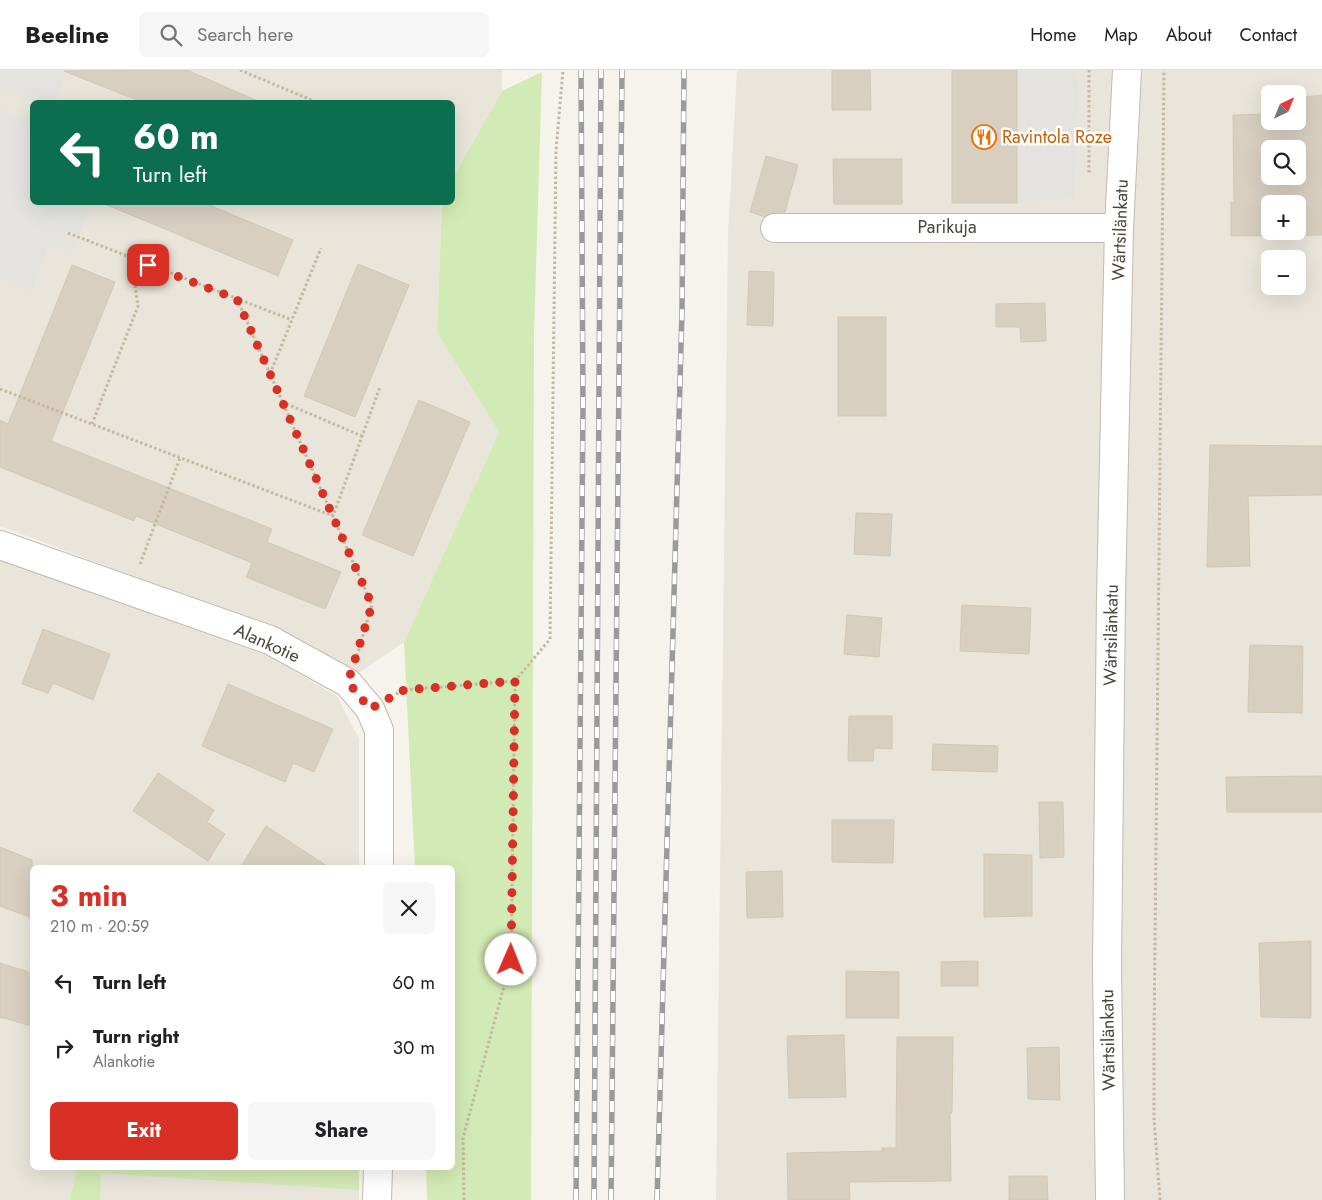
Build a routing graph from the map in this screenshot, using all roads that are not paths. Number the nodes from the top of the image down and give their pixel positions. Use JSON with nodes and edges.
{"nodes":[{"id":1,"x":1128,"y":70,"type":"edge"},
{"id":2,"x":775,"y":228,"type":"dead end"},
{"id":3,"x":1119,"y":228,"type":"junction"},
{"id":4,"x":0,"y":545,"type":"edge"},
{"id":5,"x":379,"y":865,"type":"edge"},
{"id":6,"x":378,"y":1170,"type":"edge"},
{"id":7,"x":377,"y":1200,"type":"edge"},
{"id":8,"x":1110,"y":1200,"type":"edge"}],
"edges":[{"from":1,"to":3,"type":"street","name":"Wärtsilänkatu"},
{"from":2,"to":3,"type":"street","name":"Parikuja"},
{"from":3,"to":8,"type":"street","name":"Wärtsilänkatu"},
{"from":4,"to":5,"type":"street","name":"Alankotie"},
{"from":6,"to":7,"type":"street"}]}
